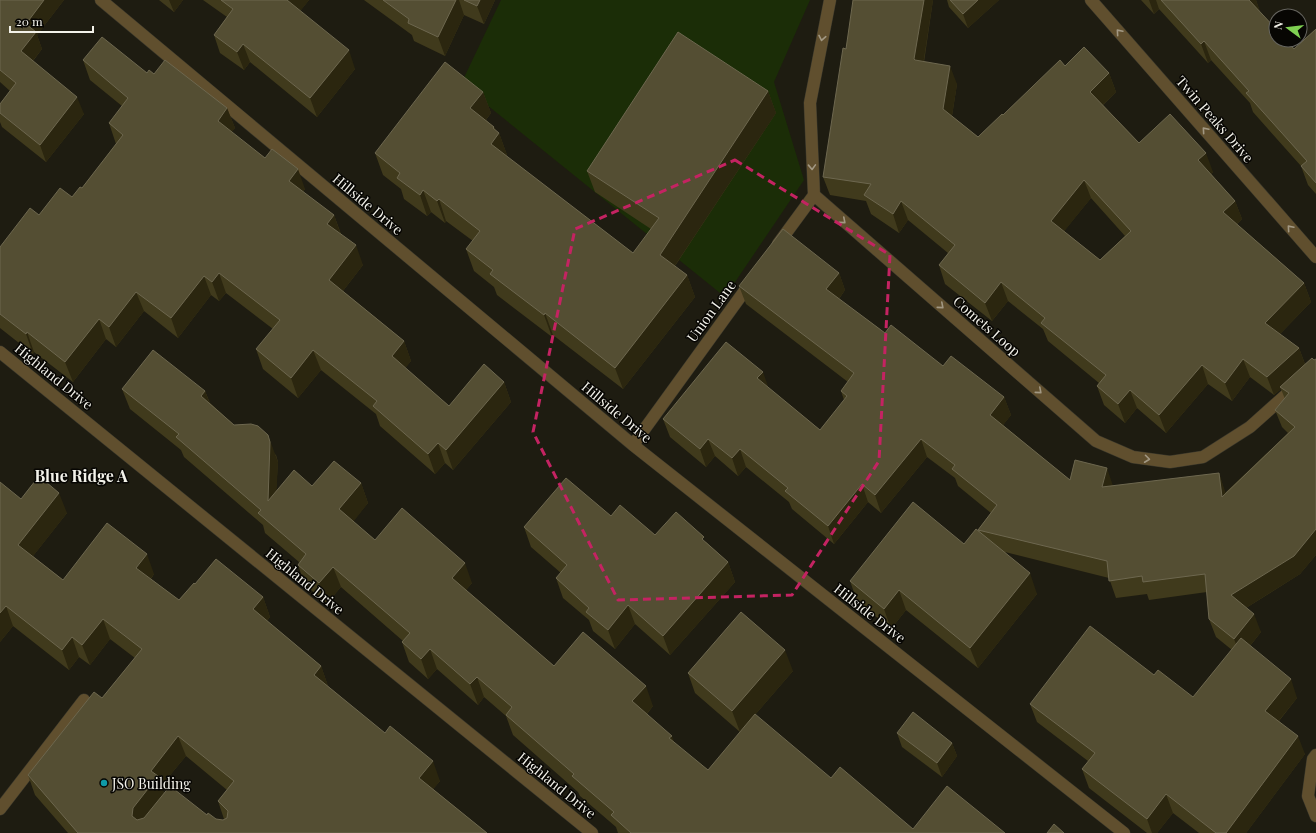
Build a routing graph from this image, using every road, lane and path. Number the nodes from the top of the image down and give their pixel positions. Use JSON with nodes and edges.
{"nodes":[{"id":1,"x":101,"y":0,"type":"edge"},
{"id":2,"x":830,"y":0,"type":"edge"},
{"id":3,"x":1090,"y":0,"type":"edge"},
{"id":4,"x":814,"y":195,"type":"junction"},
{"id":5,"x":773,"y":252,"type":"edge"},
{"id":6,"x":1316,"y":257,"type":"edge"},
{"id":7,"x":759,"y":271,"type":"edge"},
{"id":8,"x":0,"y":352,"type":"edge"},
{"id":9,"x":1316,"y":368,"type":"edge"},
{"id":10,"x":633,"y":445,"type":"junction"},
{"id":11,"x":84,"y":700,"type":"dead end"},
{"id":12,"x":1316,"y":755,"type":"edge"},
{"id":13,"x":0,"y":808,"type":"edge"},
{"id":14,"x":1316,"y":816,"type":"edge"},
{"id":15,"x":592,"y":833,"type":"edge"},
{"id":16,"x":1124,"y":833,"type":"edge"}],
"edges":[{"from":1,"to":10,"type":"street","name":"Hillside Drive"},
{"from":2,"to":4,"type":"street","one_way":true},
{"from":6,"to":3,"type":"street","name":"Twin Peaks Drive","one_way":true},
{"from":4,"to":5,"type":"street"},
{"from":4,"to":9,"type":"street","name":"Comets Loop","one_way":true},
{"from":7,"to":10,"type":"street","name":"Union Lane"},
{"from":8,"to":15,"type":"street","name":"Highland Drive"},
{"from":10,"to":16,"type":"street","name":"Hillside Drive"},
{"from":11,"to":13,"type":"street"},
{"from":12,"to":14,"type":"street"}]}
